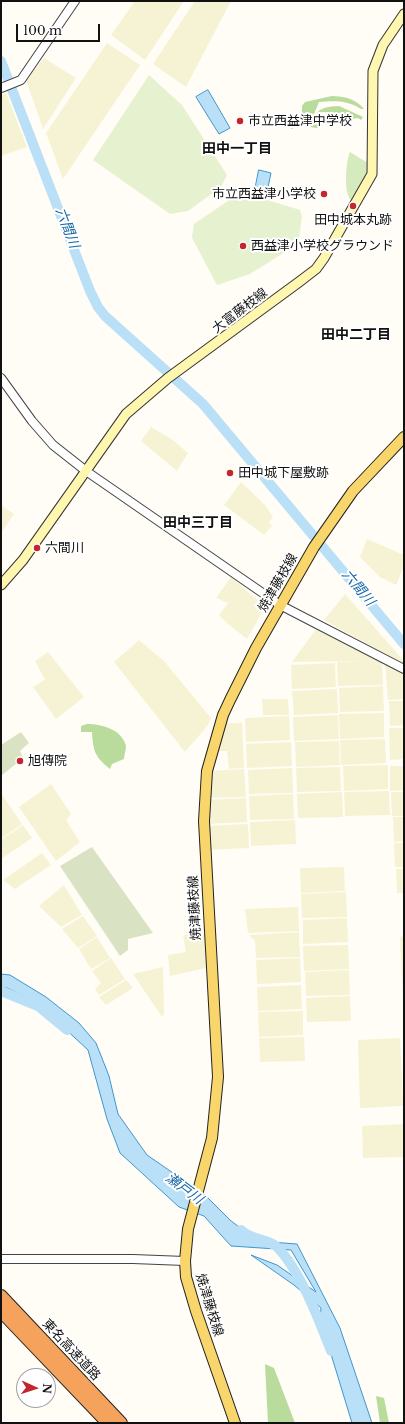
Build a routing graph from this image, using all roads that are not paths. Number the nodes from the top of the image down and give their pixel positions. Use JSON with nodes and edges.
{"nodes":[{"id":1,"x":75,"y":1,"type":"edge"},
{"id":2,"x":404,"y":14,"type":"edge"},
{"id":3,"x":4,"y":87,"type":"edge"},
{"id":4,"x":1,"y":378,"type":"edge"},
{"id":5,"x":404,"y":437,"type":"edge"},
{"id":6,"x":86,"y":471,"type":"junction"},
{"id":7,"x":1,"y":585,"type":"edge"},
{"id":8,"x":280,"y":606,"type":"junction"},
{"id":9,"x":404,"y":669,"type":"edge"},
{"id":10,"x":1,"y":1259,"type":"edge"},
{"id":11,"x":185,"y":1261,"type":"junction"},
{"id":12,"x":1,"y":1296,"type":"edge"},
{"id":13,"x":1,"y":1311,"type":"edge"},
{"id":14,"x":116,"y":1422,"type":"edge"},
{"id":15,"x":235,"y":1423,"type":"edge"}],
"edges":[{"from":1,"to":3,"type":"street"},
{"from":2,"to":6,"type":"main road","name":"大富藤枝線"},
{"from":4,"to":6,"type":"street"},
{"from":5,"to":8,"type":"main road","name":"焼津藤枝線"},
{"from":6,"to":7,"type":"main road","name":"大富藤枝線"},
{"from":6,"to":8,"type":"street"},
{"from":8,"to":9,"type":"street"},
{"from":8,"to":11,"type":"main road","name":"焼津藤枝線"},
{"from":10,"to":11,"type":"street"},
{"from":11,"to":15,"type":"main road","name":"焼津藤枝線"},
{"from":12,"to":14,"type":"highway","name":"東名高速道路"},
{"from":13,"to":14,"type":"highway","name":"東名高速道路"}]}
